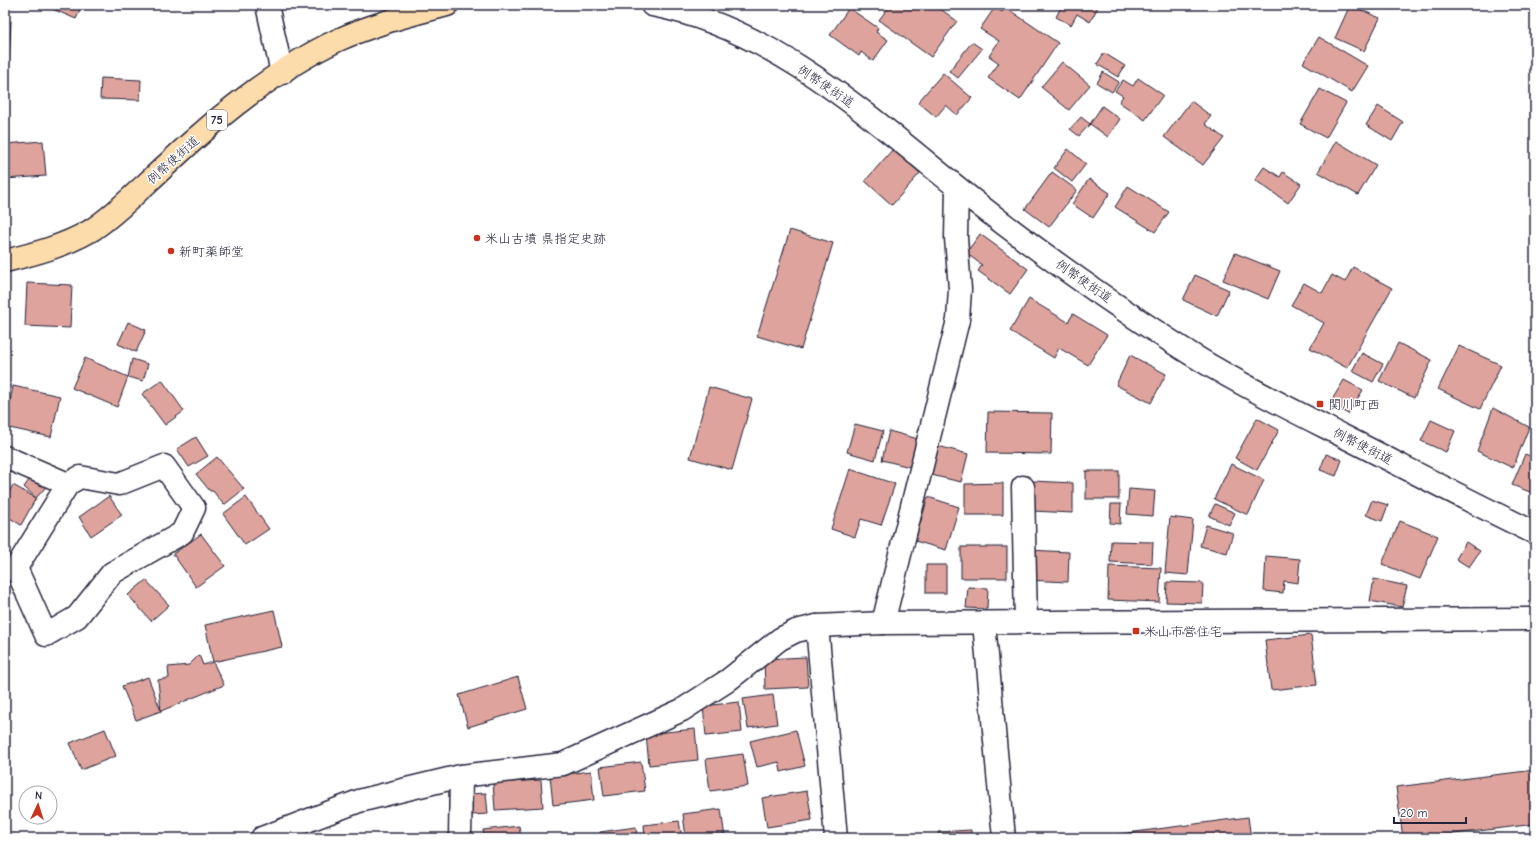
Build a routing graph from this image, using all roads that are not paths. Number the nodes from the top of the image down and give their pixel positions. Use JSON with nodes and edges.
{"nodes":[{"id":1,"x":267,"y":5,"type":"edge"},
{"id":2,"x":447,"y":5,"type":"edge"},
{"id":3,"x":652,"y":5,"type":"edge"},
{"id":4,"x":282,"y":73,"type":"junction"},
{"id":5,"x":957,"y":188,"type":"junction"},
{"id":6,"x":5,"y":261,"type":"edge"},
{"id":7,"x":5,"y":457,"type":"edge"},
{"id":8,"x":68,"y":484,"type":"junction"},
{"id":9,"x":1023,"y":488,"type":"dead end"},
{"id":10,"x":1535,"y":533,"type":"edge"},
{"id":11,"x":1535,"y":619,"type":"edge"},
{"id":12,"x":1026,"y":622,"type":"junction"},
{"id":13,"x":883,"y":623,"type":"junction"},
{"id":14,"x":984,"y":623,"type":"junction"},
{"id":15,"x":817,"y":626,"type":"junction"},
{"id":16,"x":461,"y":776,"type":"junction"},
{"id":17,"x":262,"y":838,"type":"edge"},
{"id":18,"x":460,"y":838,"type":"edge"},
{"id":19,"x":836,"y":838,"type":"edge"},
{"id":20,"x":1004,"y":838,"type":"edge"}],
"edges":[{"from":1,"to":4,"type":"street"},
{"from":2,"to":4,"type":"main road","name":"例幣使街道","number":"75"},
{"from":3,"to":5,"type":"street","name":"例幣使街道"},
{"from":4,"to":6,"type":"main road","name":"例幣使街道","number":"75"},
{"from":5,"to":10,"type":"street","name":"例幣使街道"},
{"from":5,"to":13,"type":"street"},
{"from":7,"to":8,"type":"street"},
{"from":8,"to":8,"type":"street"},
{"from":9,"to":12,"type":"street"},
{"from":11,"to":12,"type":"street"},
{"from":12,"to":14,"type":"street"},
{"from":13,"to":14,"type":"street"},
{"from":13,"to":15,"type":"street"},
{"from":14,"to":20,"type":"street"},
{"from":15,"to":16,"type":"street"},
{"from":15,"to":19,"type":"street"},
{"from":16,"to":17,"type":"street"},
{"from":16,"to":18,"type":"street"}]}
